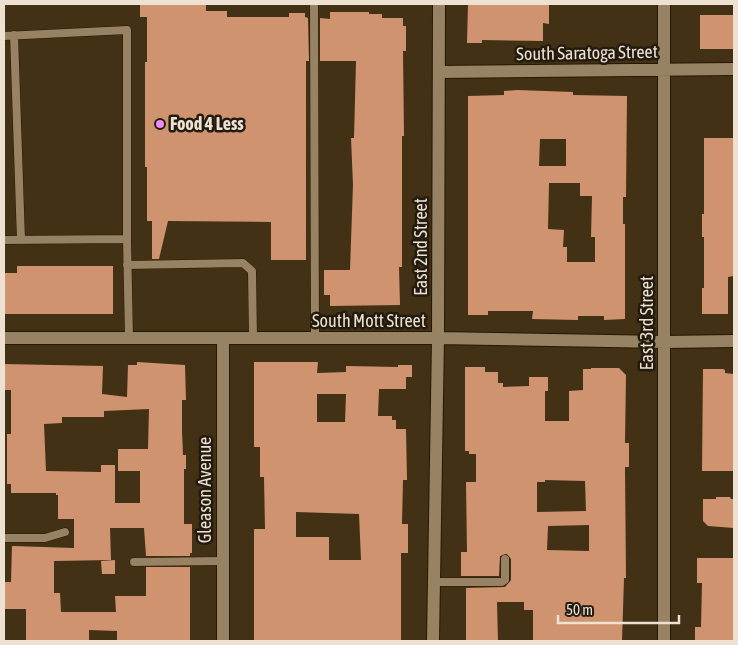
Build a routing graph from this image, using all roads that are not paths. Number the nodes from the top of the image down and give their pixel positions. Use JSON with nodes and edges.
{"nodes":[{"id":1,"x":314,"y":4,"type":"edge"},
{"id":2,"x":438,"y":4,"type":"edge"},
{"id":3,"x":664,"y":4,"type":"edge"},
{"id":4,"x":14,"y":35,"type":"junction"},
{"id":5,"x":4,"y":36,"type":"edge"},
{"id":6,"x":663,"y":69,"type":"junction"},
{"id":7,"x":734,"y":69,"type":"edge"},
{"id":8,"x":439,"y":72,"type":"junction"},
{"id":9,"x":127,"y":238,"type":"junction"},
{"id":10,"x":4,"y":240,"type":"edge"},
{"id":11,"x":21,"y":240,"type":"junction"},
{"id":12,"x":127,"y":265,"type":"junction"},
{"id":13,"x":4,"y":338,"type":"edge"},
{"id":14,"x":129,"y":338,"type":"junction"},
{"id":15,"x":223,"y":338,"type":"junction"},
{"id":16,"x":253,"y":338,"type":"junction"},
{"id":17,"x":315,"y":338,"type":"junction"},
{"id":18,"x":438,"y":338,"type":"junction"},
{"id":19,"x":734,"y":341,"type":"edge"},
{"id":20,"x":665,"y":342,"type":"junction"},
{"id":21,"x":66,"y":532,"type":"dead end"},
{"id":22,"x":4,"y":538,"type":"edge"},
{"id":23,"x":505,"y":559,"type":"dead end"},
{"id":24,"x":223,"y":561,"type":"junction"},
{"id":25,"x":134,"y":562,"type":"dead end"},
{"id":26,"x":434,"y":582,"type":"junction"},
{"id":27,"x":223,"y":641,"type":"edge"},
{"id":28,"x":433,"y":641,"type":"edge"},
{"id":29,"x":664,"y":641,"type":"edge"}],
"edges":[{"from":1,"to":17,"type":"lane"},
{"from":2,"to":8,"type":"street","name":"East 2nd Street"},
{"from":3,"to":6,"type":"street","name":"East 3rd Street"},
{"from":4,"to":5,"type":"lane"},
{"from":4,"to":9,"type":"lane"},
{"from":4,"to":11,"type":"lane"},
{"from":6,"to":7,"type":"street","name":"South Saratoga Street"},
{"from":6,"to":8,"type":"street","name":"South Saratoga Street"},
{"from":6,"to":20,"type":"street","name":"East 3rd Street"},
{"from":8,"to":18,"type":"street","name":"East 2nd Street"},
{"from":9,"to":11,"type":"lane"},
{"from":9,"to":12,"type":"lane"},
{"from":10,"to":11,"type":"lane"},
{"from":12,"to":14,"type":"lane"},
{"from":12,"to":16,"type":"lane"},
{"from":13,"to":14,"type":"street","name":"South Mott Street"},
{"from":14,"to":15,"type":"street","name":"South Mott Street"},
{"from":15,"to":16,"type":"street","name":"South Mott Street"},
{"from":15,"to":24,"type":"street","name":"Gleason Avenue"},
{"from":16,"to":17,"type":"street","name":"South Mott Street"},
{"from":17,"to":18,"type":"street","name":"South Mott Street"},
{"from":18,"to":20,"type":"street","name":"South Mott Street"},
{"from":18,"to":26,"type":"street","name":"East 2nd Street"},
{"from":19,"to":20,"type":"street","name":"South Mott Street"},
{"from":20,"to":29,"type":"street","name":"East 3rd Street"},
{"from":21,"to":22,"type":"lane"},
{"from":23,"to":26,"type":"lane"},
{"from":24,"to":25,"type":"lane"},
{"from":24,"to":27,"type":"street","name":"Gleason Avenue"},
{"from":26,"to":28,"type":"street","name":"East 2nd Street"}]}
